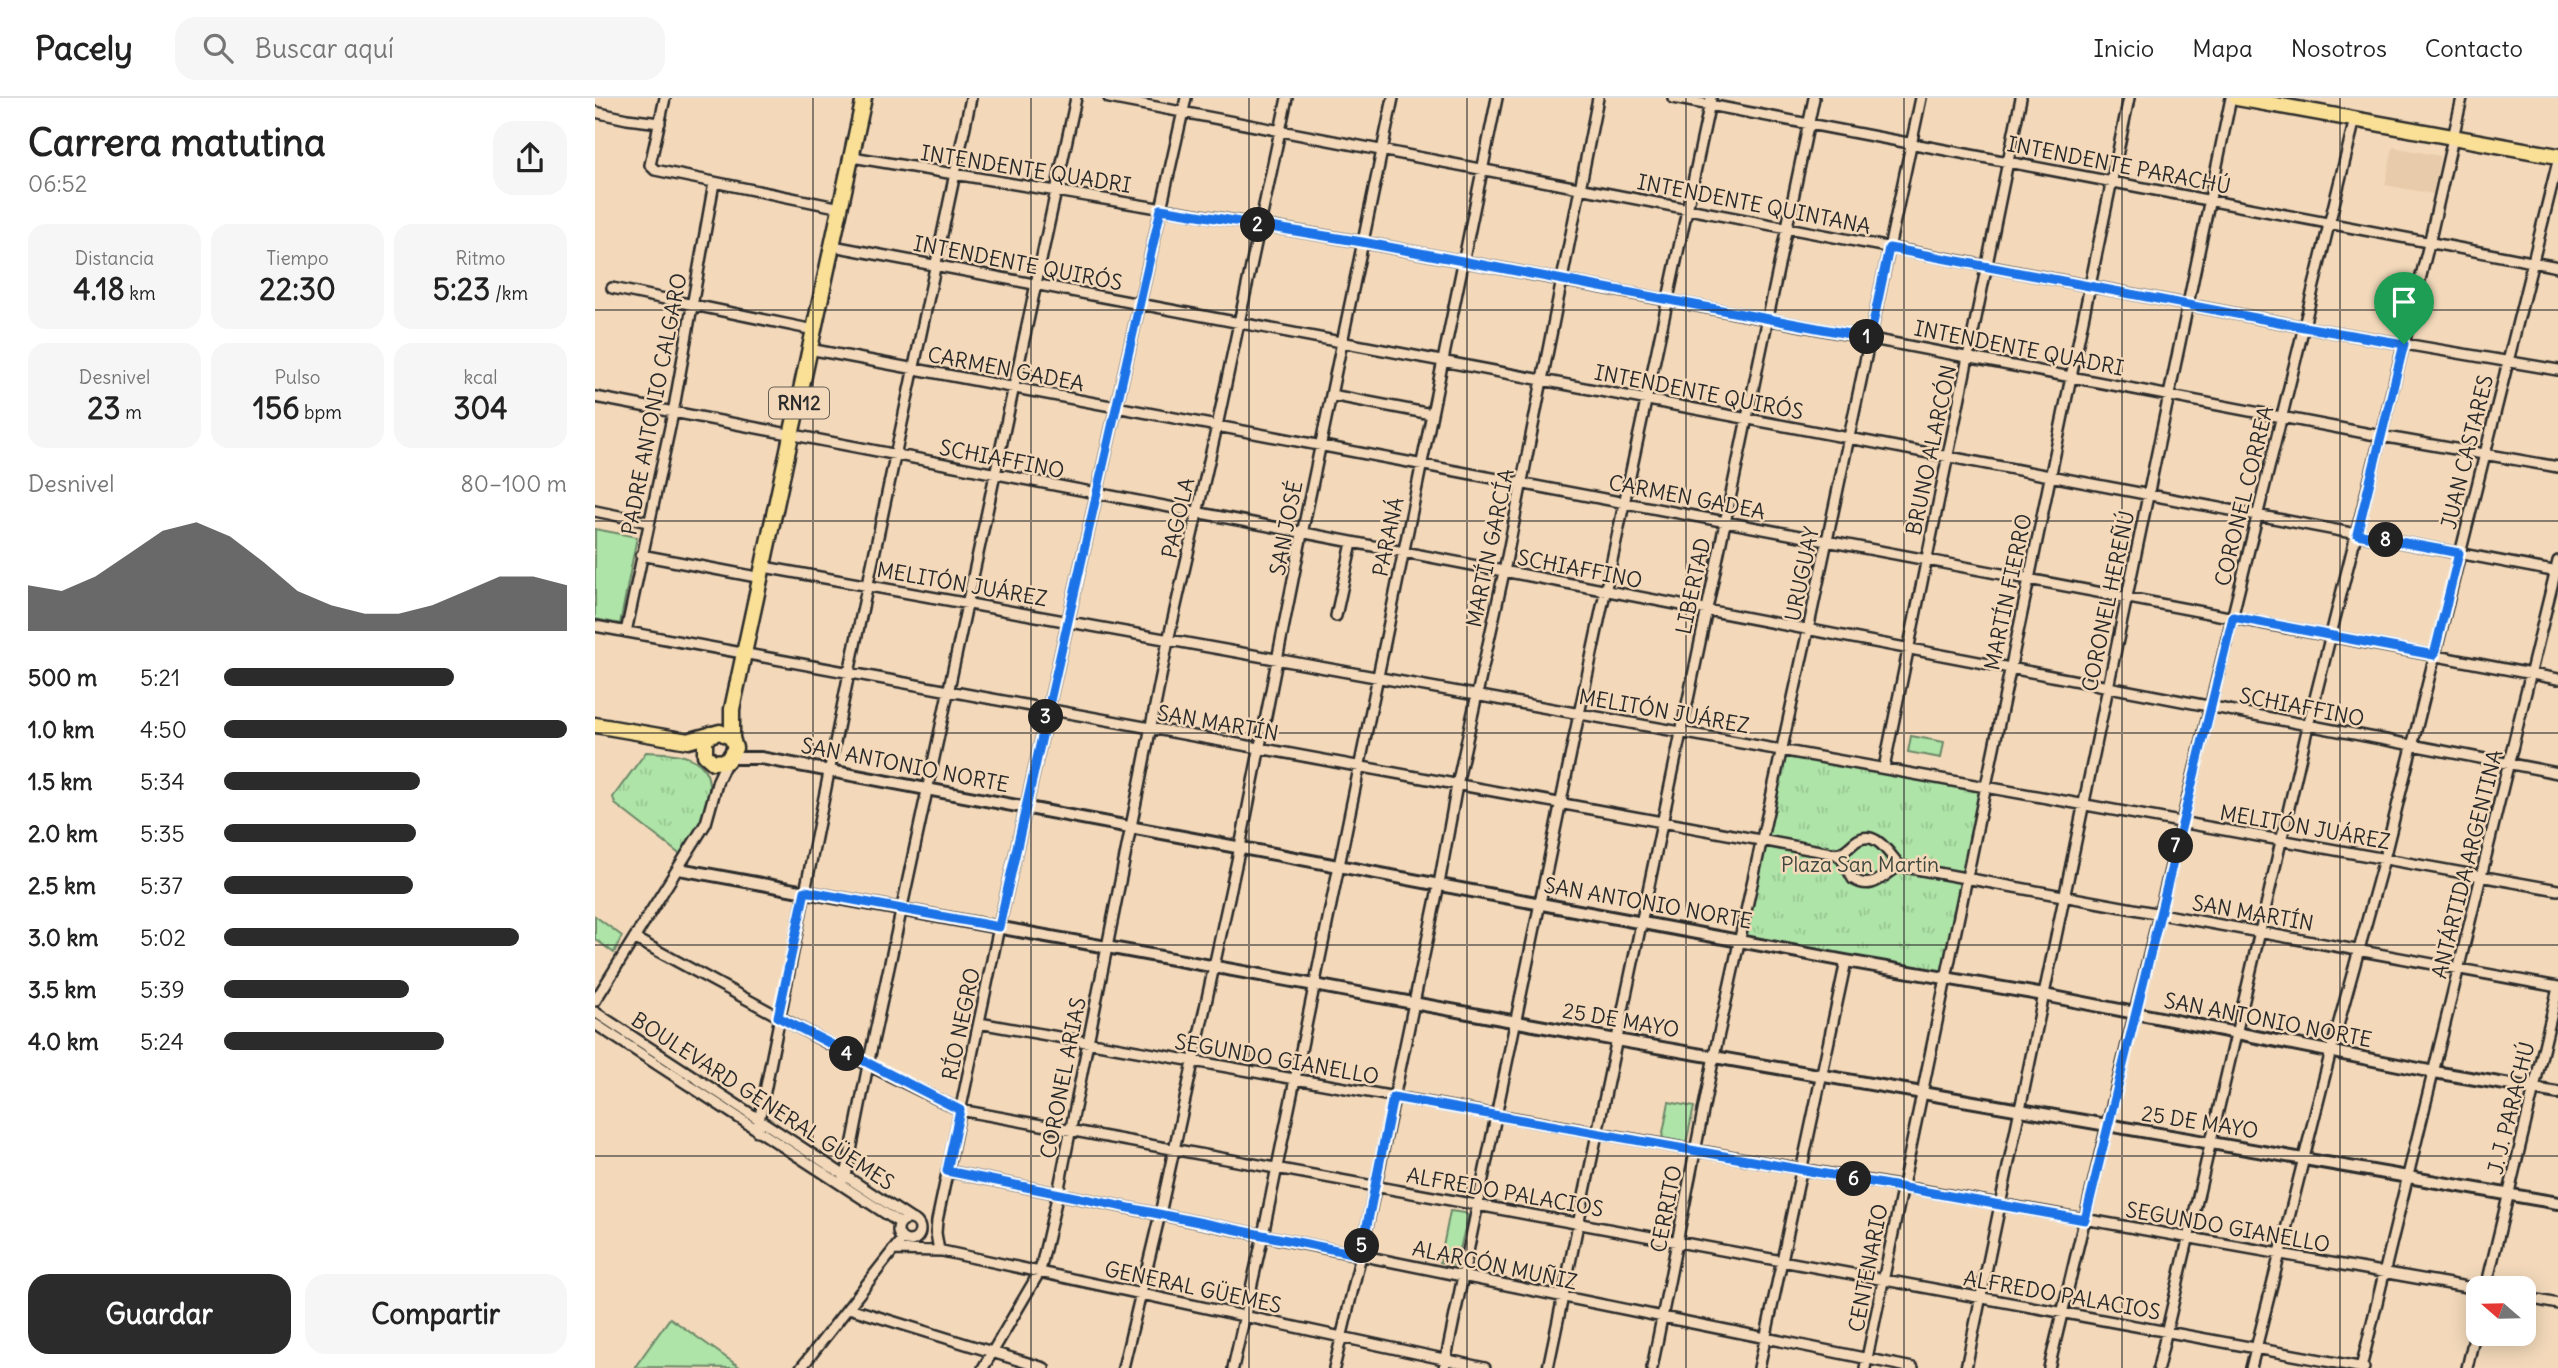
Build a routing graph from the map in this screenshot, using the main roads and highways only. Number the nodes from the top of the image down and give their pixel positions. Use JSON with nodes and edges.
{"nodes":[{"id":1,"x":860,"y":98,"type":"edge"},
{"id":2,"x":2237,"y":98,"type":"edge"},
{"id":3,"x":2558,"y":159,"type":"edge"},
{"id":4,"x":732,"y":709,"type":"junction"},
{"id":5,"x":595,"y":725,"type":"edge"},
{"id":6,"x":713,"y":733,"type":"junction"},
{"id":7,"x":732,"y":738,"type":"junction"},
{"id":8,"x":676,"y":740,"type":"junction"},
{"id":9,"x":707,"y":757,"type":"junction"}],
"edges":[{"from":1,"to":4,"type":"highway","number":"RN12"},
{"from":2,"to":3,"type":"highway"},
{"from":4,"to":6,"type":"highway","number":"RN12"},
{"from":4,"to":7,"type":"highway","number":"RN12"},
{"from":5,"to":8,"type":"highway"},
{"from":6,"to":7,"type":"highway"},
{"from":6,"to":8,"type":"highway"},
{"from":6,"to":9,"type":"highway","number":"RN12"},
{"from":7,"to":9,"type":"highway","number":"RN12"},
{"from":8,"to":9,"type":"highway"}]}
